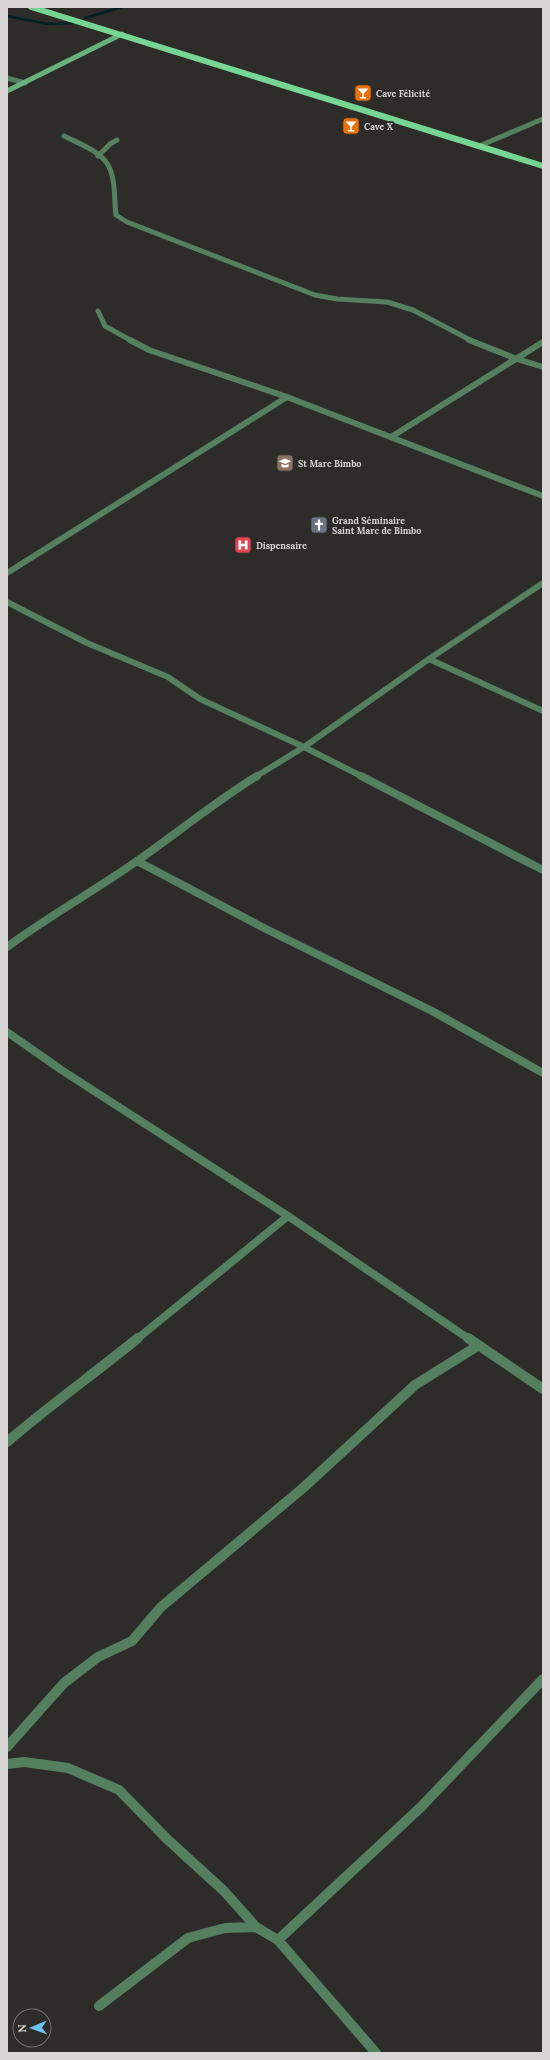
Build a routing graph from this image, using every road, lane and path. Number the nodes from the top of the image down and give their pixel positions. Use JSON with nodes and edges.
{"nodes":[{"id":1,"x":31,"y":7,"type":"edge"},
{"id":2,"x":122,"y":34,"type":"junction"},
{"id":3,"x":7,"y":78,"type":"edge"},
{"id":4,"x":25,"y":83,"type":"junction"},
{"id":5,"x":7,"y":90,"type":"edge"},
{"id":6,"x":543,"y":119,"type":"edge"},
{"id":7,"x":64,"y":136,"type":"dead end"},
{"id":8,"x":117,"y":140,"type":"dead end"},
{"id":9,"x":479,"y":146,"type":"junction"},
{"id":10,"x":98,"y":156,"type":"junction"},
{"id":11,"x":543,"y":166,"type":"edge"},
{"id":12,"x":98,"y":311,"type":"dead end"},
{"id":13,"x":543,"y":342,"type":"edge"},
{"id":14,"x":517,"y":359,"type":"junction"},
{"id":15,"x":543,"y":366,"type":"edge"},
{"id":16,"x":287,"y":397,"type":"junction"},
{"id":17,"x":391,"y":437,"type":"junction"},
{"id":18,"x":543,"y":496,"type":"edge"},
{"id":19,"x":7,"y":573,"type":"edge"},
{"id":20,"x":543,"y":583,"type":"edge"},
{"id":21,"x":7,"y":602,"type":"edge"},
{"id":22,"x":429,"y":659,"type":"junction"},
{"id":23,"x":543,"y":712,"type":"edge"},
{"id":24,"x":304,"y":747,"type":"junction"},
{"id":25,"x":137,"y":861,"type":"junction"},
{"id":26,"x":543,"y":870,"type":"edge"},
{"id":27,"x":7,"y":947,"type":"edge"},
{"id":28,"x":7,"y":1032,"type":"edge"},
{"id":29,"x":543,"y":1073,"type":"edge"},
{"id":30,"x":288,"y":1216,"type":"junction"},
{"id":31,"x":479,"y":1345,"type":"junction"},
{"id":32,"x":543,"y":1389,"type":"edge"},
{"id":33,"x":7,"y":1442,"type":"edge"},
{"id":34,"x":543,"y":1679,"type":"edge"},
{"id":35,"x":7,"y":1747,"type":"edge"},
{"id":36,"x":7,"y":1764,"type":"edge"},
{"id":37,"x":256,"y":1927,"type":"junction"},
{"id":38,"x":278,"y":1940,"type":"junction"},
{"id":39,"x":99,"y":2006,"type":"dead end"},
{"id":40,"x":376,"y":2053,"type":"edge"}],
"edges":[{"from":1,"to":2,"type":"main road"},
{"from":2,"to":4,"type":"street"},
{"from":2,"to":9,"type":"main road"},
{"from":3,"to":4,"type":"street"},
{"from":4,"to":5,"type":"street"},
{"from":6,"to":9,"type":"street"},
{"from":7,"to":10,"type":"street"},
{"from":8,"to":10,"type":"street"},
{"from":9,"to":11,"type":"main road"},
{"from":10,"to":14,"type":"street"},
{"from":12,"to":16,"type":"street"},
{"from":13,"to":14,"type":"street"},
{"from":14,"to":15,"type":"street"},
{"from":14,"to":17,"type":"street"},
{"from":16,"to":17,"type":"street"},
{"from":16,"to":19,"type":"street"},
{"from":17,"to":18,"type":"street"},
{"from":20,"to":22,"type":"street"},
{"from":21,"to":24,"type":"street"},
{"from":22,"to":23,"type":"street"},
{"from":22,"to":24,"type":"street"},
{"from":24,"to":25,"type":"street"},
{"from":24,"to":26,"type":"street"},
{"from":25,"to":27,"type":"street"},
{"from":25,"to":29,"type":"street"},
{"from":28,"to":30,"type":"street"},
{"from":30,"to":31,"type":"street"},
{"from":30,"to":33,"type":"street"},
{"from":31,"to":32,"type":"street"},
{"from":31,"to":35,"type":"street"},
{"from":34,"to":38,"type":"street"},
{"from":36,"to":37,"type":"street"},
{"from":37,"to":38,"type":"street"},
{"from":37,"to":39,"type":"street"},
{"from":38,"to":40,"type":"street"}]}
